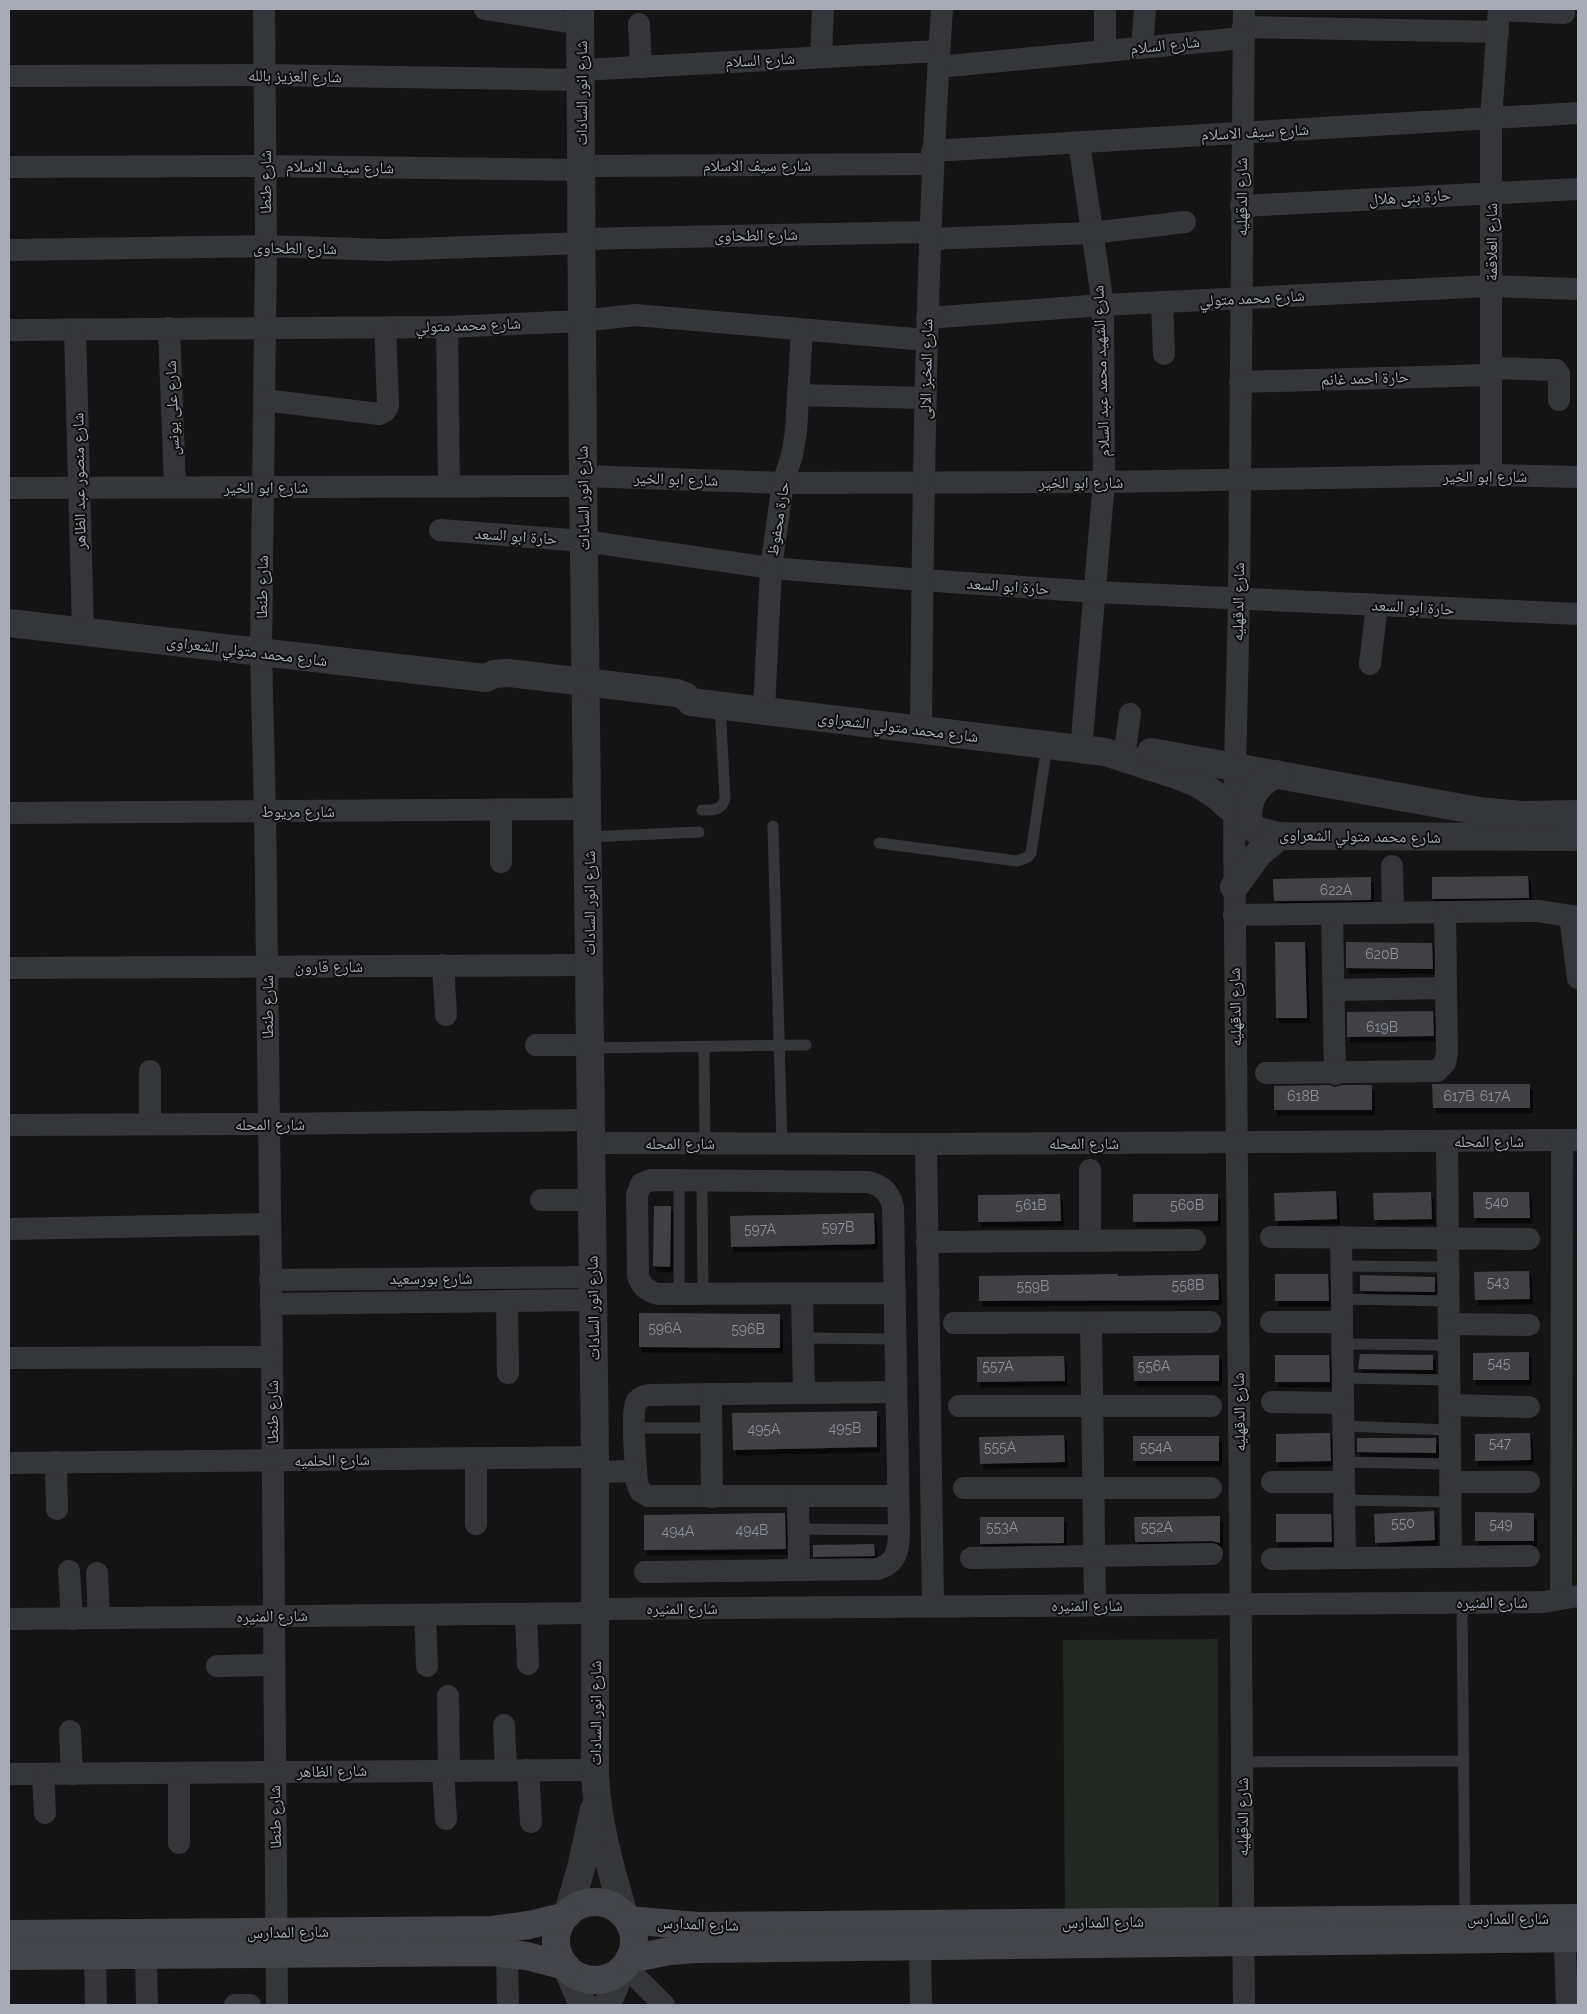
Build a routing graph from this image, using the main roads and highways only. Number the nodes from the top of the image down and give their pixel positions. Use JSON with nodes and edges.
{"nodes":[{"id":1,"x":567,"y":1915,"type":"junction"},
{"id":2,"x":626,"y":1918,"type":"junction"},
{"id":3,"x":1571,"y":1928,"type":"edge"},
{"id":4,"x":1243,"y":1931,"type":"junction"},
{"id":5,"x":9,"y":1934,"type":"edge"},
{"id":6,"x":276,"y":1943,"type":"junction"},
{"id":7,"x":9,"y":1956,"type":"edge"},
{"id":8,"x":625,"y":1965,"type":"junction"},
{"id":9,"x":566,"y":1966,"type":"junction"}],
"edges":[{"from":1,"to":2,"type":"main road"},
{"from":1,"to":6,"type":"main road","name":"شارع المدارس"},
{"from":1,"to":9,"type":"main road"},
{"from":2,"to":4,"type":"main road","name":"شارع المدارس"},
{"from":2,"to":8,"type":"main road"},
{"from":3,"to":4,"type":"main road","name":"شارع المدارس"},
{"from":3,"to":4,"type":"main road","name":"شارع المدارس"},
{"from":4,"to":8,"type":"main road","name":"شارع المدارس"},
{"from":5,"to":6,"type":"main road","name":"شارع المدارس"},
{"from":6,"to":7,"type":"main road","name":"شارع المدارس"},
{"from":6,"to":9,"type":"main road","name":"شارع المدارس"},
{"from":8,"to":9,"type":"main road"}]}
